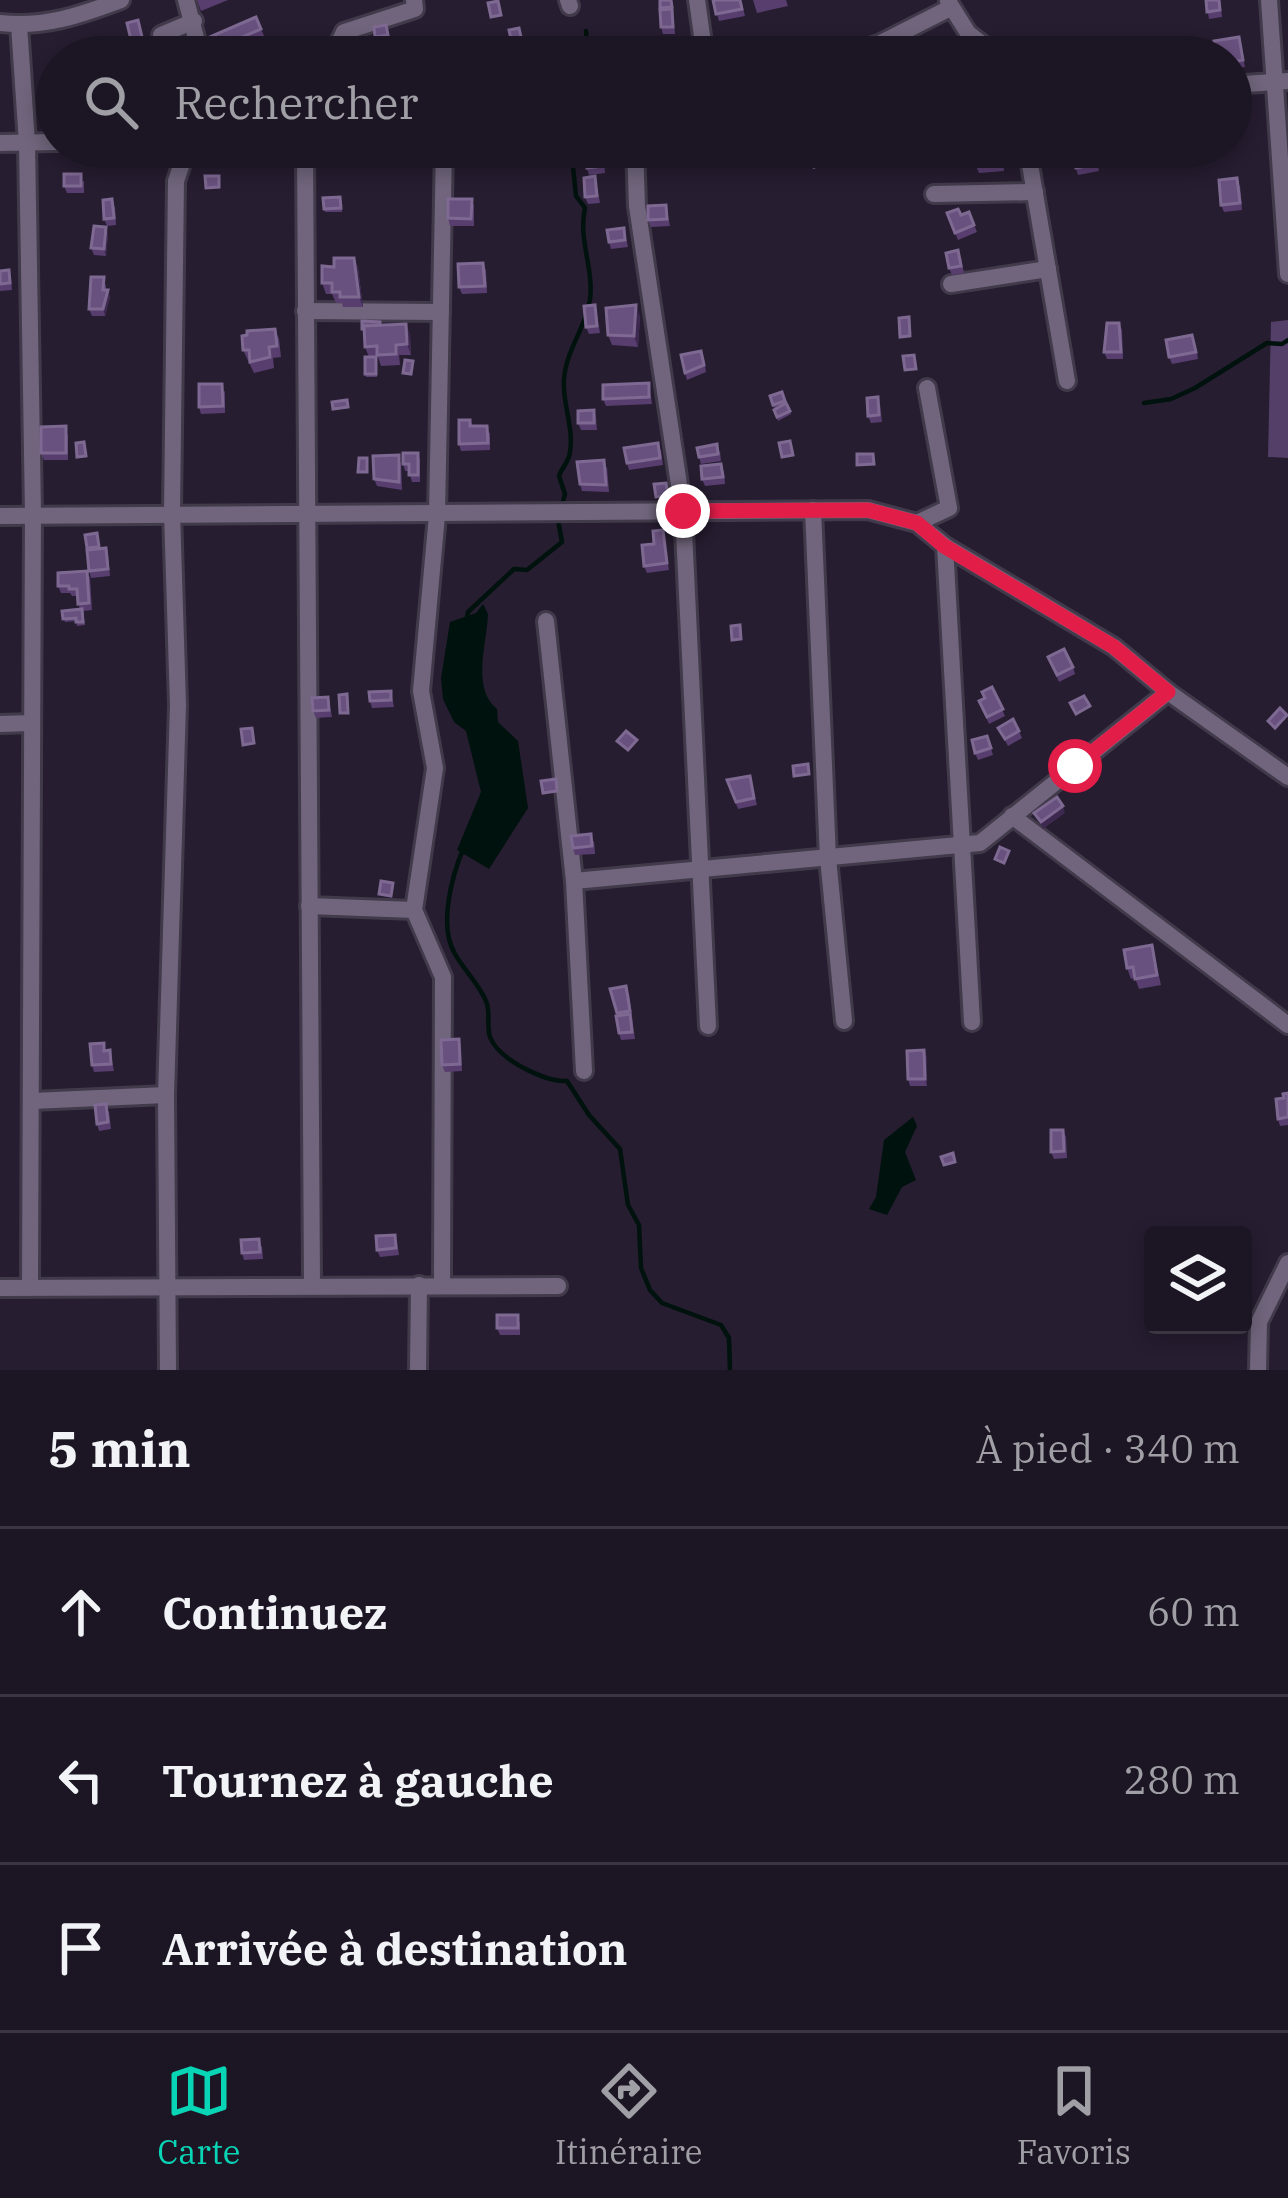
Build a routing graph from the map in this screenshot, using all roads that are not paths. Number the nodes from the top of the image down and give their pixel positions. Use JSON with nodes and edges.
{"nodes":[{"id":1,"x":121,"y":0,"type":"edge"},
{"id":2,"x":186,"y":0,"type":"edge"},
{"id":3,"x":697,"y":0,"type":"edge"},
{"id":4,"x":1269,"y":0,"type":"edge"},
{"id":5,"x":414,"y":4,"type":"edge"},
{"id":6,"x":949,"y":4,"type":"edge"},
{"id":7,"x":194,"y":21,"type":"junction"},
{"id":8,"x":10,"y":24,"type":"edge"},
{"id":9,"x":161,"y":35,"type":"dead end"},
{"id":10,"x":197,"y":36,"type":"edge"},
{"id":11,"x":342,"y":36,"type":"edge"},
{"id":12,"x":702,"y":36,"type":"edge"},
{"id":13,"x":894,"y":36,"type":"edge"},
{"id":14,"x":971,"y":36,"type":"edge"},
{"id":15,"x":1282,"y":81,"type":"edge"},
{"id":16,"x":1252,"y":83,"type":"edge"},
{"id":17,"x":0,"y":143,"type":"edge"},
{"id":18,"x":27,"y":143,"type":"junction"},
{"id":19,"x":36,"y":143,"type":"edge"},
{"id":20,"x":180,"y":168,"type":"edge"},
{"id":21,"x":304,"y":168,"type":"edge"},
{"id":22,"x":444,"y":168,"type":"edge"},
{"id":23,"x":636,"y":168,"type":"edge"},
{"id":24,"x":1031,"y":168,"type":"edge"},
{"id":25,"x":1035,"y":192,"type":"junction"},
{"id":26,"x":934,"y":194,"type":"dead end"},
{"id":27,"x":1048,"y":268,"type":"junction"},
{"id":28,"x":1288,"y":274,"type":"edge"},
{"id":29,"x":951,"y":284,"type":"dead end"},
{"id":30,"x":305,"y":310,"type":"junction"},
{"id":31,"x":441,"y":311,"type":"junction"},
{"id":32,"x":1067,"y":381,"type":"dead end"},
{"id":33,"x":927,"y":388,"type":"dead end"},
{"id":34,"x":813,"y":510,"type":"junction"},
{"id":35,"x":683,"y":511,"type":"junction"},
{"id":36,"x":33,"y":513,"type":"junction"},
{"id":37,"x":172,"y":513,"type":"junction"},
{"id":38,"x":307,"y":514,"type":"junction"},
{"id":39,"x":437,"y":515,"type":"junction"},
{"id":40,"x":0,"y":516,"type":"edge"},
{"id":41,"x":917,"y":523,"type":"junction"},
{"id":42,"x":944,"y":546,"type":"junction"},
{"id":43,"x":546,"y":620,"type":"dead end"},
{"id":44,"x":1168,"y":692,"type":"junction"},
{"id":45,"x":32,"y":723,"type":"junction"},
{"id":46,"x":0,"y":724,"type":"edge"},
{"id":47,"x":1288,"y":777,"type":"edge"},
{"id":48,"x":1012,"y":816,"type":"junction"},
{"id":49,"x":964,"y":846,"type":"junction"},
{"id":50,"x":828,"y":858,"type":"junction"},
{"id":51,"x":701,"y":870,"type":"junction"},
{"id":52,"x":574,"y":881,"type":"junction"},
{"id":53,"x":309,"y":906,"type":"junction"},
{"id":54,"x":414,"y":910,"type":"junction"},
{"id":55,"x":844,"y":1022,"type":"dead end"},
{"id":56,"x":972,"y":1022,"type":"dead end"},
{"id":57,"x":1288,"y":1025,"type":"edge"},
{"id":58,"x":708,"y":1026,"type":"dead end"},
{"id":59,"x":584,"y":1071,"type":"dead end"},
{"id":60,"x":166,"y":1095,"type":"junction"},
{"id":61,"x":32,"y":1101,"type":"junction"},
{"id":62,"x":1288,"y":1263,"type":"edge"},
{"id":63,"x":168,"y":1284,"type":"junction"},
{"id":64,"x":312,"y":1284,"type":"junction"},
{"id":65,"x":418,"y":1285,"type":"junction"},
{"id":66,"x":442,"y":1285,"type":"junction"},
{"id":67,"x":559,"y":1286,"type":"dead end"},
{"id":68,"x":30,"y":1287,"type":"junction"},
{"id":69,"x":0,"y":1288,"type":"edge"},
{"id":70,"x":168,"y":1370,"type":"edge"},
{"id":71,"x":418,"y":1370,"type":"edge"},
{"id":72,"x":1258,"y":1370,"type":"edge"}],
"edges":[{"from":1,"to":8,"type":"street"},
{"from":2,"to":7,"type":"street"},
{"from":3,"to":12,"type":"street"},
{"from":4,"to":15,"type":"street"},
{"from":5,"to":11,"type":"street"},
{"from":6,"to":13,"type":"street"},
{"from":6,"to":14,"type":"street"},
{"from":7,"to":9,"type":"street"},
{"from":7,"to":10,"type":"street"},
{"from":8,"to":18,"type":"street"},
{"from":15,"to":16,"type":"street"},
{"from":15,"to":28,"type":"street"},
{"from":17,"to":18,"type":"street"},
{"from":18,"to":19,"type":"street"},
{"from":18,"to":36,"type":"street"},
{"from":20,"to":37,"type":"street"},
{"from":21,"to":30,"type":"street"},
{"from":22,"to":31,"type":"street"},
{"from":23,"to":35,"type":"street"},
{"from":24,"to":25,"type":"street"},
{"from":25,"to":26,"type":"street"},
{"from":25,"to":27,"type":"street"},
{"from":27,"to":29,"type":"street"},
{"from":27,"to":32,"type":"street"},
{"from":30,"to":31,"type":"street"},
{"from":30,"to":38,"type":"street"},
{"from":31,"to":39,"type":"street"},
{"from":33,"to":41,"type":"street"},
{"from":34,"to":35,"type":"street"},
{"from":34,"to":41,"type":"street"},
{"from":34,"to":50,"type":"street"},
{"from":35,"to":39,"type":"street"},
{"from":35,"to":51,"type":"street"},
{"from":36,"to":37,"type":"street"},
{"from":36,"to":40,"type":"street"},
{"from":36,"to":45,"type":"street"},
{"from":37,"to":38,"type":"street"},
{"from":37,"to":60,"type":"street"},
{"from":38,"to":39,"type":"street"},
{"from":38,"to":53,"type":"street"},
{"from":39,"to":54,"type":"street"},
{"from":41,"to":42,"type":"street"},
{"from":42,"to":44,"type":"street"},
{"from":42,"to":49,"type":"street"},
{"from":43,"to":52,"type":"street"},
{"from":44,"to":47,"type":"street"},
{"from":44,"to":48,"type":"street"},
{"from":45,"to":46,"type":"street"},
{"from":45,"to":61,"type":"street"},
{"from":48,"to":49,"type":"street"},
{"from":48,"to":57,"type":"street"},
{"from":49,"to":50,"type":"street"},
{"from":49,"to":56,"type":"street"},
{"from":50,"to":51,"type":"street"},
{"from":50,"to":55,"type":"street"},
{"from":51,"to":52,"type":"street"},
{"from":51,"to":58,"type":"street"},
{"from":52,"to":59,"type":"street"},
{"from":53,"to":54,"type":"street"},
{"from":53,"to":64,"type":"street"},
{"from":54,"to":66,"type":"street"},
{"from":60,"to":61,"type":"street"},
{"from":60,"to":63,"type":"street"},
{"from":61,"to":68,"type":"street"},
{"from":62,"to":72,"type":"street"},
{"from":63,"to":64,"type":"street"},
{"from":63,"to":68,"type":"street"},
{"from":63,"to":70,"type":"street"},
{"from":64,"to":65,"type":"street"},
{"from":65,"to":66,"type":"street"},
{"from":65,"to":71,"type":"street"},
{"from":66,"to":67,"type":"street"},
{"from":68,"to":69,"type":"street"}]}
